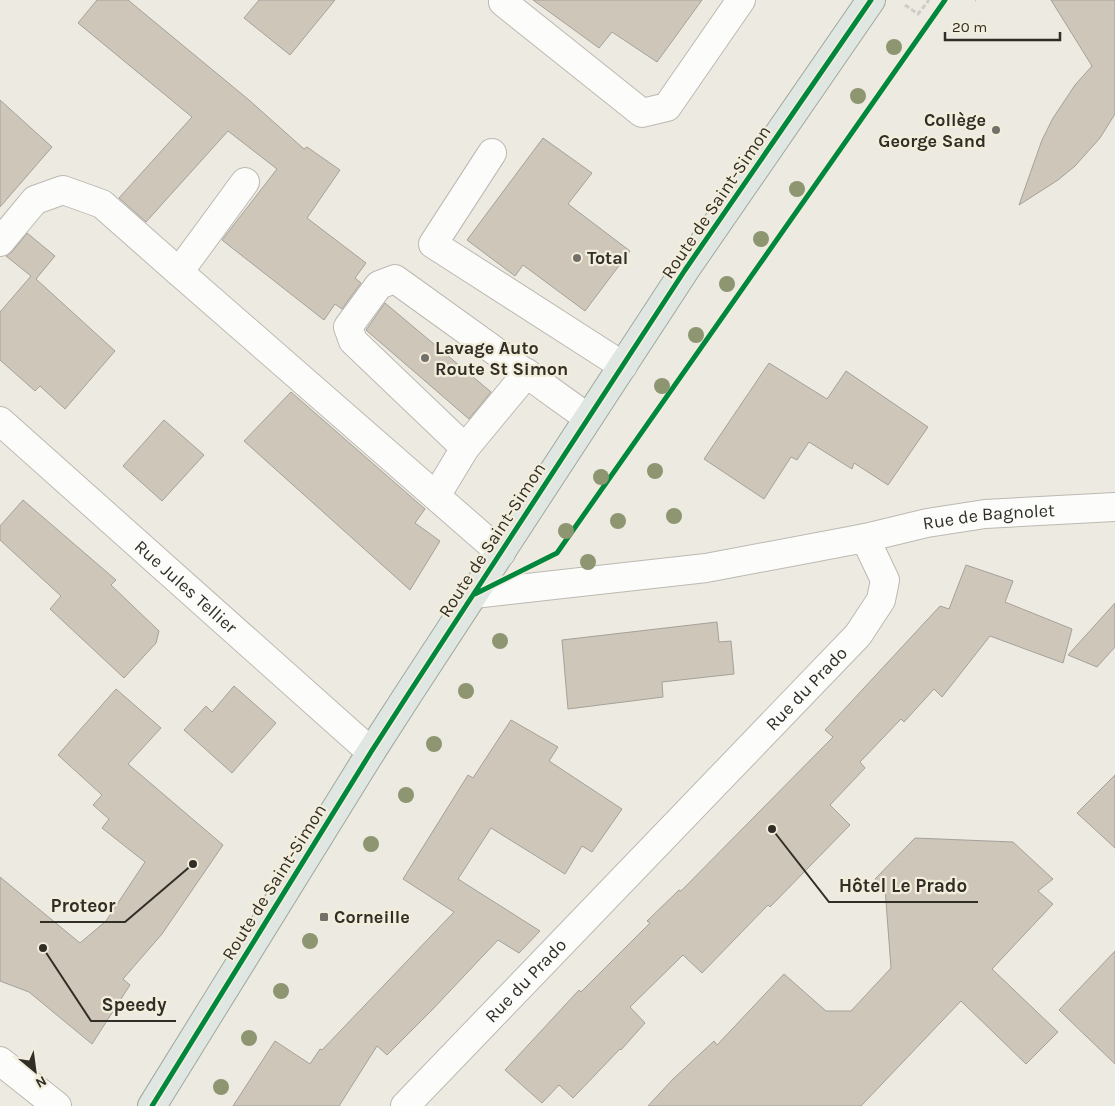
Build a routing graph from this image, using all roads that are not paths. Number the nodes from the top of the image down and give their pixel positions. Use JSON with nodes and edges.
{"nodes":[{"id":1,"x":741,"y":0,"type":"edge"},
{"id":2,"x":871,"y":0,"type":"edge"},
{"id":3,"x":502,"y":2,"type":"dead end"},
{"id":4,"x":492,"y":153,"type":"dead end"},
{"id":5,"x":245,"y":182,"type":"dead end"},
{"id":6,"x":0,"y":242,"type":"edge"},
{"id":7,"x":179,"y":272,"type":"junction"},
{"id":8,"x":623,"y":366,"type":"junction"},
{"id":9,"x":527,"y":373,"type":"junction"},
{"id":10,"x":588,"y":418,"type":"junction"},
{"id":11,"x":0,"y":421,"type":"edge"},
{"id":12,"x":465,"y":448,"type":"junction"},
{"id":13,"x":436,"y":496,"type":"junction"},
{"id":14,"x":1115,"y":507,"type":"edge"},
{"id":15,"x":865,"y":538,"type":"junction"},
{"id":16,"x":501,"y":553,"type":"junction"},
{"id":17,"x":474,"y":594,"type":"junction"},
{"id":18,"x":371,"y":752,"type":"junction"},
{"id":19,"x":0,"y":1061,"type":"edge"},
{"id":20,"x":57,"y":1106,"type":"edge"},
{"id":21,"x":152,"y":1106,"type":"edge"},
{"id":22,"x":405,"y":1106,"type":"edge"}],
"edges":[{"from":1,"to":3,"type":"street"},
{"from":2,"to":8,"type":"main road","name":"Route de Saint-Simon"},
{"from":4,"to":8,"type":"street"},
{"from":5,"to":7,"type":"street"},
{"from":6,"to":7,"type":"street"},
{"from":7,"to":13,"type":"street"},
{"from":8,"to":10,"type":"main road","name":"Route de Saint-Simon"},
{"from":9,"to":10,"type":"street"},
{"from":9,"to":12,"type":"street"},
{"from":9,"to":12,"type":"street"},
{"from":10,"to":16,"type":"main road","name":"Route de Saint-Simon"},
{"from":11,"to":18,"type":"street","name":"Rue Jules Tellier"},
{"from":12,"to":13,"type":"street"},
{"from":13,"to":16,"type":"street"},
{"from":14,"to":15,"type":"street","name":"Rue de Bagnolet"},
{"from":15,"to":17,"type":"street"},
{"from":15,"to":22,"type":"street","name":"Rue du Prado"},
{"from":16,"to":17,"type":"main road","name":"Route de Saint-Simon"},
{"from":17,"to":18,"type":"main road","name":"Route de Saint-Simon"},
{"from":18,"to":21,"type":"main road","name":"Route de Saint-Simon"},
{"from":19,"to":20,"type":"street"}]}
